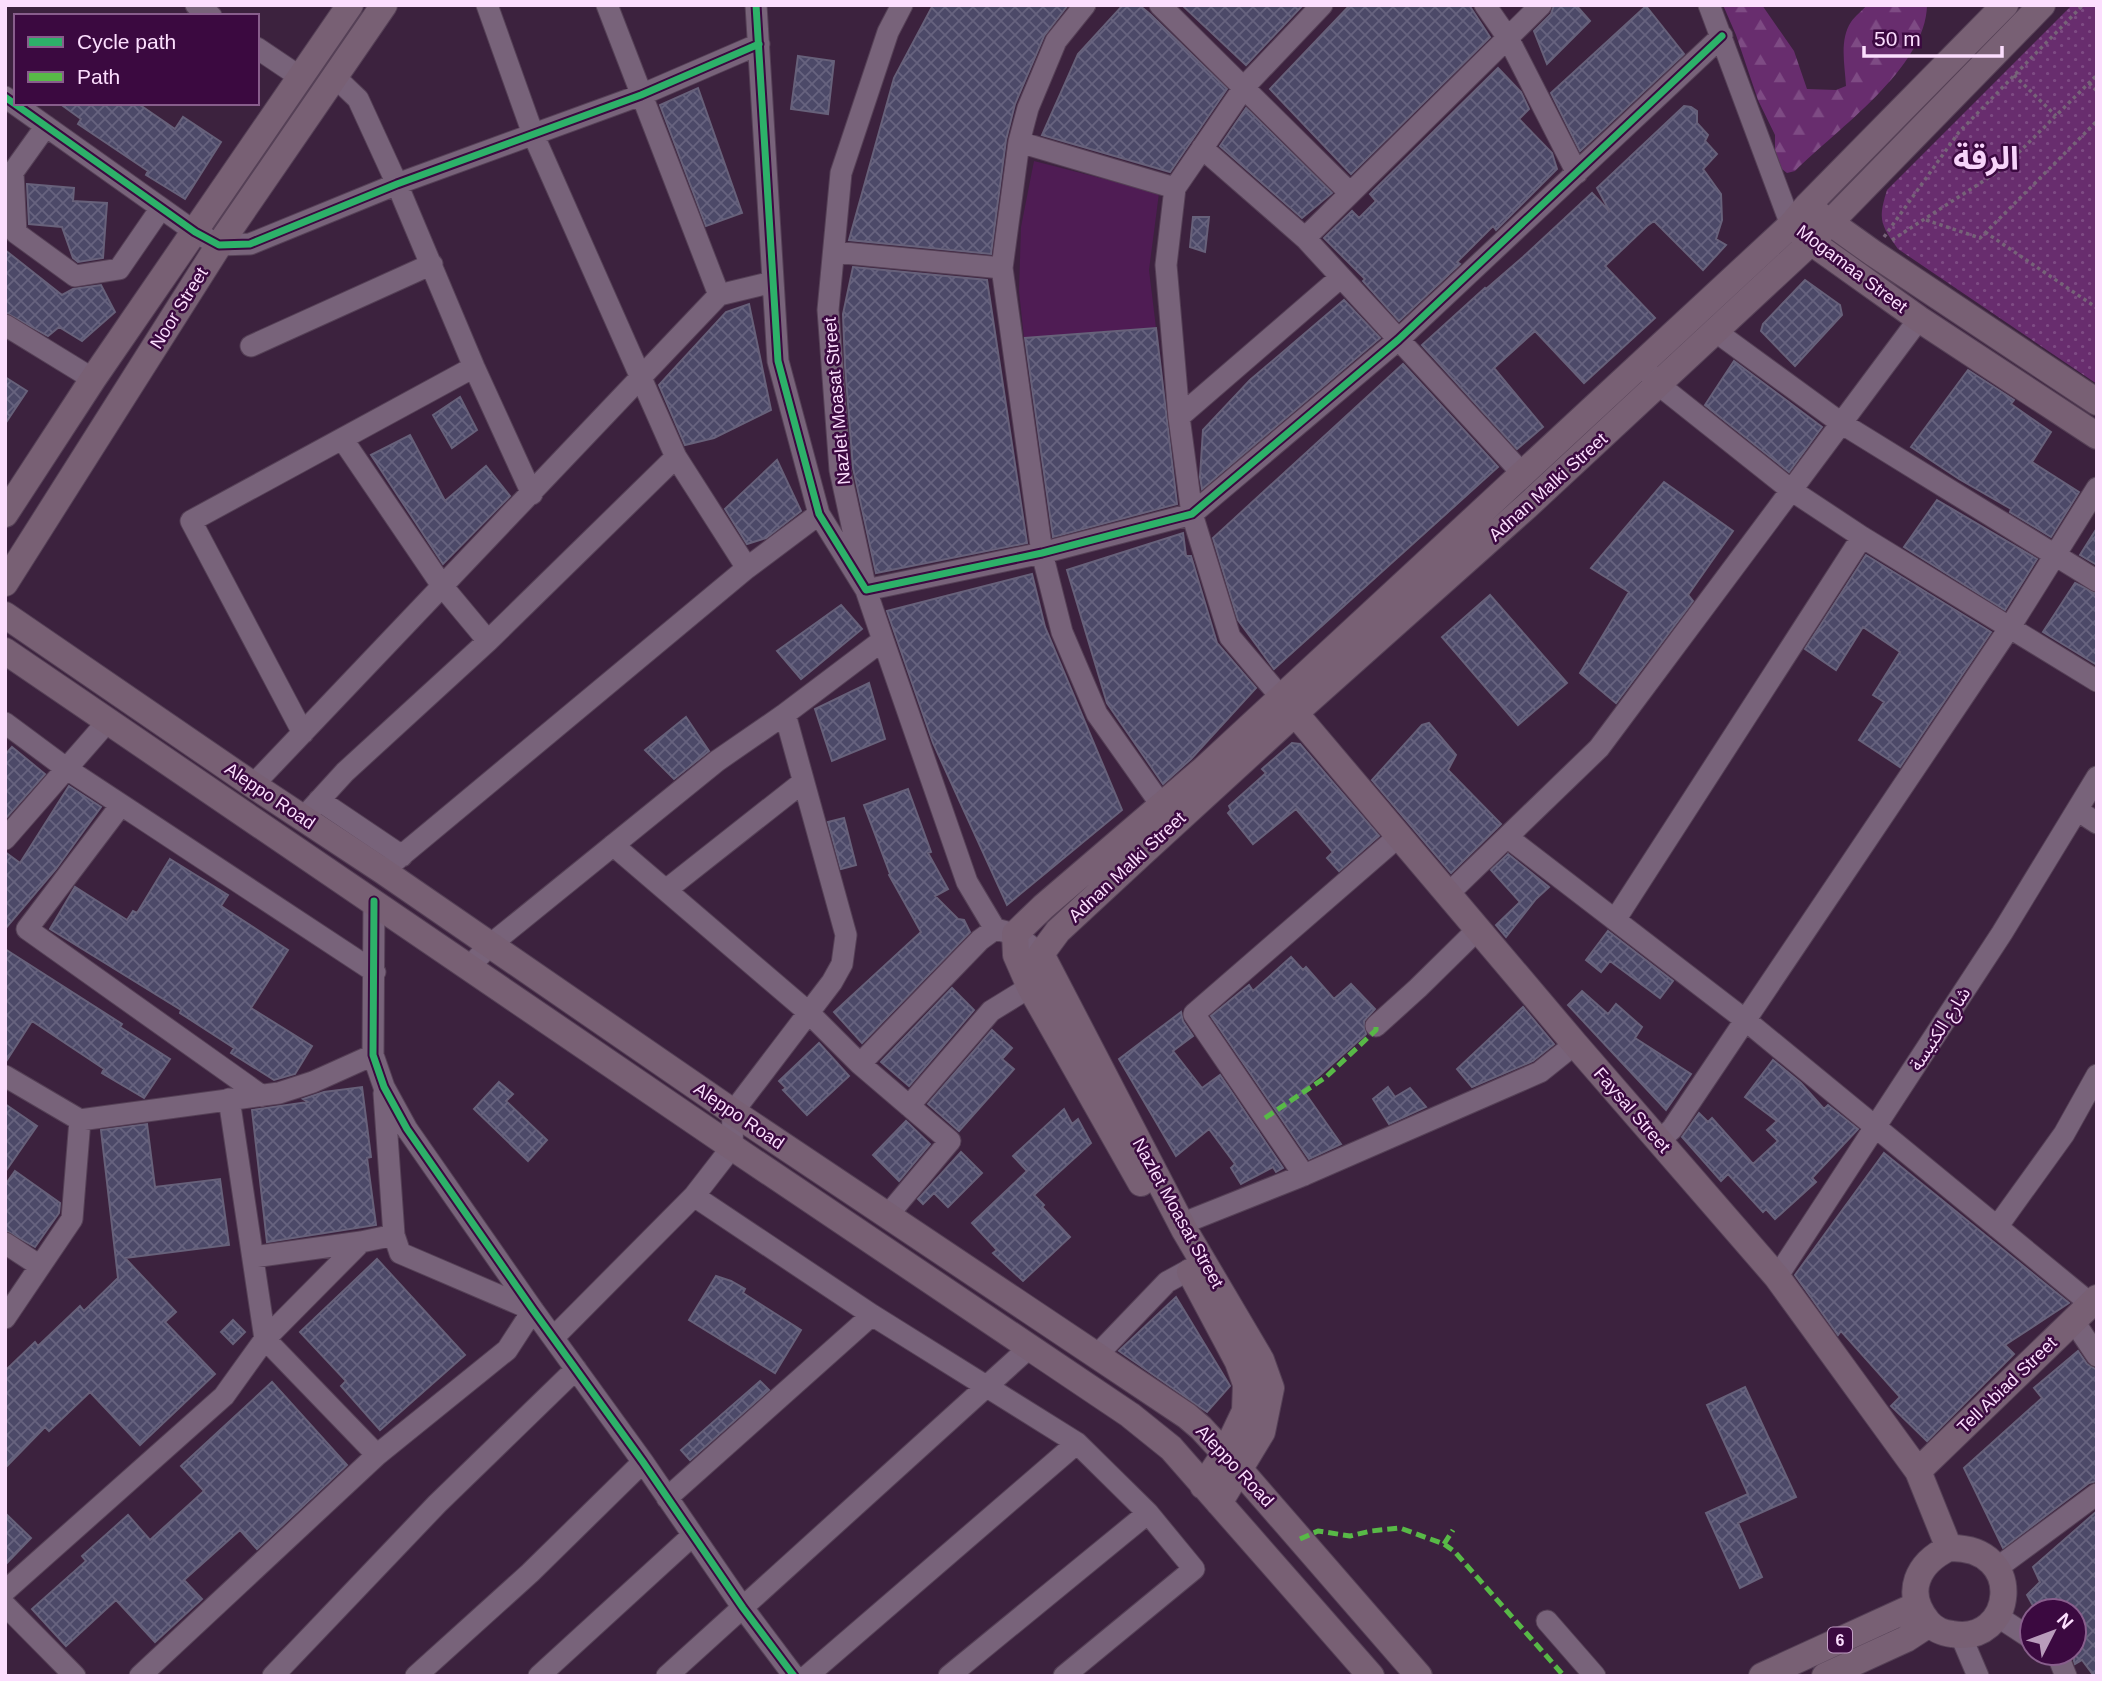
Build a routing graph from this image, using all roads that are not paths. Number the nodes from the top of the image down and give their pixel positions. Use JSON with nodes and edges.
{"nodes":[{"id":1,"x":350,"y":5,"type":"edge"},
{"id":2,"x":384,"y":5,"type":"edge"},
{"id":3,"x":487,"y":5,"type":"edge"},
{"id":4,"x":607,"y":5,"type":"edge"},
{"id":5,"x":756,"y":5,"type":"edge"},
{"id":6,"x":902,"y":5,"type":"edge"},
{"id":7,"x":1084,"y":5,"type":"edge"},
{"id":8,"x":1160,"y":5,"type":"edge"},
{"id":9,"x":1322,"y":5,"type":"edge"},
{"id":10,"x":1485,"y":5,"type":"edge"},
{"id":11,"x":1541,"y":5,"type":"edge"},
{"id":12,"x":1709,"y":5,"type":"edge"},
{"id":13,"x":2005,"y":5,"type":"edge"},
{"id":14,"x":2042,"y":5,"type":"edge"},
{"id":15,"x":1722,"y":36,"type":"junction"},
{"id":16,"x":1507,"y":38,"type":"junction"},
{"id":17,"x":759,"y":44,"type":"junction"},
{"id":18,"x":259,"y":49,"type":"edge"},
{"id":19,"x":300,"y":77,"type":"junction"},
{"id":20,"x":335,"y":77,"type":"junction"},
{"id":21,"x":1244,"y":86,"type":"junction"},
{"id":22,"x":641,"y":95,"type":"junction"},
{"id":23,"x":16,"y":105,"type":"edge"},
{"id":24,"x":46,"y":126,"type":"junction"},
{"id":25,"x":533,"y":134,"type":"junction"},
{"id":26,"x":1019,"y":142,"type":"junction"},
{"id":27,"x":1202,"y":148,"type":"junction"},
{"id":28,"x":1577,"y":173,"type":"junction"},
{"id":29,"x":397,"y":184,"type":"junction"},
{"id":30,"x":1175,"y":188,"type":"junction"},
{"id":31,"x":1350,"y":193,"type":"junction"},
{"id":32,"x":161,"y":208,"type":"junction"},
{"id":33,"x":1830,"y":222,"type":"junction"},
{"id":34,"x":1803,"y":224,"type":"junction"},
{"id":35,"x":195,"y":232,"type":"junction"},
{"id":36,"x":1305,"y":238,"type":"junction"},
{"id":37,"x":219,"y":245,"type":"junction"},
{"id":38,"x":834,"y":252,"type":"junction"},
{"id":39,"x":432,"y":264,"type":"junction"},
{"id":40,"x":1002,"y":268,"type":"junction"},
{"id":41,"x":1340,"y":277,"type":"junction"},
{"id":42,"x":773,"y":282,"type":"junction"},
{"id":43,"x":719,"y":295,"type":"junction"},
{"id":44,"x":1919,"y":319,"type":"junction"},
{"id":45,"x":5,"y":325,"type":"edge"},
{"id":46,"x":1714,"y":331,"type":"junction"},
{"id":47,"x":1398,"y":340,"type":"junction"},
{"id":48,"x":251,"y":346,"type":"dead end"},
{"id":49,"x":1642,"y":365,"type":"junction"},
{"id":50,"x":474,"y":367,"type":"junction"},
{"id":51,"x":93,"y":379,"type":"junction"},
{"id":52,"x":641,"y":380,"type":"junction"},
{"id":53,"x":1659,"y":385,"type":"junction"},
{"id":54,"x":2097,"y":402,"type":"edge"},
{"id":55,"x":1179,"y":417,"type":"junction"},
{"id":56,"x":1841,"y":423,"type":"junction"},
{"id":57,"x":2097,"y":436,"type":"edge"},
{"id":58,"x":342,"y":440,"type":"junction"},
{"id":59,"x":676,"y":457,"type":"junction"},
{"id":60,"x":1521,"y":472,"type":"junction"},
{"id":61,"x":2097,"y":488,"type":"edge"},
{"id":62,"x":1791,"y":490,"type":"junction"},
{"id":63,"x":532,"y":494,"type":"junction"},
{"id":64,"x":5,"y":514,"type":"edge"},
{"id":65,"x":819,"y":514,"type":"junction"},
{"id":66,"x":1192,"y":514,"type":"junction"},
{"id":67,"x":1863,"y":537,"type":"junction"},
{"id":68,"x":1042,"y":554,"type":"junction"},
{"id":69,"x":2055,"y":555,"type":"junction"},
{"id":70,"x":747,"y":568,"type":"junction"},
{"id":71,"x":2097,"y":580,"type":"edge"},
{"id":72,"x":5,"y":583,"type":"edge"},
{"id":73,"x":443,"y":587,"type":"junction"},
{"id":74,"x":866,"y":590,"type":"junction"},
{"id":75,"x":5,"y":615,"type":"edge"},
{"id":76,"x":2010,"y":627,"type":"junction"},
{"id":77,"x":883,"y":640,"type":"junction"},
{"id":78,"x":488,"y":641,"type":"junction"},
{"id":79,"x":5,"y":651,"type":"edge"},
{"id":80,"x":2097,"y":681,"type":"edge"},
{"id":81,"x":1288,"y":704,"type":"junction"},
{"id":82,"x":785,"y":714,"type":"junction"},
{"id":83,"x":108,"y":721,"type":"junction"},
{"id":84,"x":5,"y":723,"type":"edge"},
{"id":85,"x":303,"y":733,"type":"junction"},
{"id":86,"x":67,"y":769,"type":"junction"},
{"id":87,"x":2097,"y":777,"type":"edge"},
{"id":88,"x":803,"y":782,"type":"junction"},
{"id":89,"x":253,"y":785,"type":"junction"},
{"id":90,"x":121,"y":805,"type":"junction"},
{"id":91,"x":1162,"y":806,"type":"junction"},
{"id":92,"x":311,"y":809,"type":"junction"},
{"id":93,"x":2077,"y":810,"type":"junction"},
{"id":94,"x":2097,"y":823,"type":"edge"},
{"id":95,"x":1399,"y":836,"type":"junction"},
{"id":96,"x":1507,"y":837,"type":"junction"},
{"id":97,"x":5,"y":839,"type":"edge"},
{"id":98,"x":613,"y":845,"type":"junction"},
{"id":99,"x":392,"y":863,"type":"junction"},
{"id":100,"x":666,"y":890,"type":"junction"},
{"id":101,"x":1448,"y":894,"type":"junction"},
{"id":102,"x":374,"y":901,"type":"junction"},
{"id":103,"x":1615,"y":920,"type":"junction"},
{"id":104,"x":1478,"y":929,"type":"junction"},
{"id":105,"x":1005,"y":931,"type":"junction"},
{"id":106,"x":491,"y":945,"type":"junction"},
{"id":107,"x":1041,"y":954,"type":"junction"},
{"id":108,"x":470,"y":966,"type":"junction"},
{"id":109,"x":375,"y":972,"type":"junction"},
{"id":110,"x":1030,"y":987,"type":"junction"},
{"id":111,"x":808,"y":1012,"type":"junction"},
{"id":112,"x":1745,"y":1019,"type":"junction"},
{"id":113,"x":1376,"y":1026,"type":"dead end"},
{"id":114,"x":1575,"y":1044,"type":"junction"},
{"id":115,"x":373,"y":1055,"type":"junction"},
{"id":116,"x":860,"y":1064,"type":"junction"},
{"id":117,"x":2097,"y":1075,"type":"edge"},
{"id":118,"x":5,"y":1076,"type":"edge"},
{"id":119,"x":384,"y":1087,"type":"junction"},
{"id":120,"x":262,"y":1096,"type":"junction"},
{"id":121,"x":229,"y":1099,"type":"junction"},
{"id":122,"x":909,"y":1106,"type":"junction"},
{"id":123,"x":733,"y":1112,"type":"junction"},
{"id":124,"x":80,"y":1120,"type":"junction"},
{"id":125,"x":1875,"y":1127,"type":"junction"},
{"id":126,"x":1659,"y":1141,"type":"junction"},
{"id":127,"x":732,"y":1147,"type":"junction"},
{"id":128,"x":1304,"y":1175,"type":"junction"},
{"id":129,"x":694,"y":1196,"type":"junction"},
{"id":130,"x":887,"y":1216,"type":"junction"},
{"id":131,"x":1181,"y":1224,"type":"junction"},
{"id":132,"x":1997,"y":1227,"type":"junction"},
{"id":133,"x":394,"y":1235,"type":"junction"},
{"id":134,"x":361,"y":1242,"type":"junction"},
{"id":135,"x":5,"y":1243,"type":"edge"},
{"id":136,"x":253,"y":1257,"type":"junction"},
{"id":137,"x":40,"y":1266,"type":"junction"},
{"id":138,"x":1189,"y":1270,"type":"junction"},
{"id":139,"x":1776,"y":1277,"type":"junction"},
{"id":140,"x":2087,"y":1307,"type":"edge"},
{"id":141,"x":533,"y":1310,"type":"junction"},
{"id":142,"x":872,"y":1315,"type":"junction"},
{"id":143,"x":5,"y":1318,"type":"edge"},
{"id":144,"x":554,"y":1337,"type":"junction"},
{"id":145,"x":265,"y":1339,"type":"junction"},
{"id":146,"x":1030,"y":1347,"type":"junction"},
{"id":147,"x":1096,"y":1356,"type":"junction"},
{"id":148,"x":2097,"y":1356,"type":"edge"},
{"id":149,"x":576,"y":1368,"type":"junction"},
{"id":150,"x":988,"y":1385,"type":"junction"},
{"id":151,"x":1077,"y":1443,"type":"junction"},
{"id":152,"x":377,"y":1455,"type":"junction"},
{"id":153,"x":1232,"y":1461,"type":"junction"},
{"id":154,"x":643,"y":1462,"type":"junction"},
{"id":155,"x":1918,"y":1472,"type":"junction"},
{"id":156,"x":2097,"y":1494,"type":"edge"},
{"id":157,"x":1211,"y":1495,"type":"junction"},
{"id":158,"x":667,"y":1498,"type":"junction"},
{"id":159,"x":1148,"y":1513,"type":"junction"},
{"id":160,"x":692,"y":1536,"type":"junction"},
{"id":161,"x":1950,"y":1548,"type":"junction"},
{"id":162,"x":1997,"y":1568,"type":"junction"},
{"id":163,"x":5,"y":1591,"type":"edge"},
{"id":164,"x":5,"y":1605,"type":"edge"},
{"id":165,"x":743,"y":1608,"type":"junction"},
{"id":166,"x":1923,"y":1614,"type":"junction"},
{"id":167,"x":1997,"y":1616,"type":"junction"},
{"id":168,"x":1547,"y":1621,"type":"dead end"},
{"id":169,"x":2018,"y":1630,"type":"edge"},
{"id":170,"x":1961,"y":1636,"type":"junction"},
{"id":171,"x":1582,"y":1671,"type":"edge"},
{"id":172,"x":75,"y":1676,"type":"edge"},
{"id":173,"x":140,"y":1676,"type":"edge"},
{"id":174,"x":273,"y":1676,"type":"edge"},
{"id":175,"x":416,"y":1676,"type":"edge"},
{"id":176,"x":539,"y":1676,"type":"edge"},
{"id":177,"x":667,"y":1676,"type":"edge"},
{"id":178,"x":794,"y":1676,"type":"edge"},
{"id":179,"x":807,"y":1676,"type":"edge"},
{"id":180,"x":949,"y":1676,"type":"edge"},
{"id":181,"x":1064,"y":1676,"type":"edge"},
{"id":182,"x":1371,"y":1676,"type":"edge"},
{"id":183,"x":1419,"y":1676,"type":"edge"},
{"id":184,"x":1762,"y":1676,"type":"edge"},
{"id":185,"x":1825,"y":1676,"type":"edge"},
{"id":186,"x":1978,"y":1676,"type":"edge"}],
"edges":[{"from":1,"to":19,"type":"main road","name":"Noor Street"},
{"from":2,"to":20,"type":"main road","name":"Noor Street"},
{"from":3,"to":25,"type":"street"},
{"from":4,"to":22,"type":"street"},
{"from":5,"to":17,"type":"street"},
{"from":6,"to":38,"type":"street","name":"Nazlet Moasat Street"},
{"from":7,"to":26,"type":"street"},
{"from":8,"to":21,"type":"street"},
{"from":9,"to":21,"type":"street"},
{"from":10,"to":16,"type":"street"},
{"from":11,"to":16,"type":"street"},
{"from":12,"to":15,"type":"street"},
{"from":13,"to":34,"type":"main road","name":"Adnan Malki Street"},
{"from":14,"to":33,"type":"main road"},
{"from":15,"to":28,"type":"street"},
{"from":15,"to":34,"type":"street","name":"Mogamaa Street"},
{"from":16,"to":28,"type":"street"},
{"from":16,"to":31,"type":"street"},
{"from":17,"to":22,"type":"street"},
{"from":17,"to":42,"type":"street"},
{"from":18,"to":19,"type":"street"},
{"from":19,"to":35,"type":"main road","name":"Noor Street"},
{"from":20,"to":29,"type":"street"},
{"from":20,"to":37,"type":"main road","name":"Noor Street"},
{"from":21,"to":27,"type":"street"},
{"from":21,"to":31,"type":"street"},
{"from":22,"to":25,"type":"street"},
{"from":22,"to":43,"type":"street"},
{"from":23,"to":24,"type":"street"},
{"from":24,"to":32,"type":"street"},
{"from":24,"to":32,"type":"street"},
{"from":25,"to":29,"type":"street"},
{"from":25,"to":52,"type":"street"},
{"from":26,"to":30,"type":"street"},
{"from":26,"to":40,"type":"street"},
{"from":27,"to":30,"type":"street"},
{"from":27,"to":36,"type":"street"},
{"from":28,"to":47,"type":"street"},
{"from":29,"to":37,"type":"street"},
{"from":29,"to":39,"type":"street"},
{"from":30,"to":55,"type":"street"},
{"from":31,"to":36,"type":"street"},
{"from":32,"to":35,"type":"street"},
{"from":33,"to":34,"type":"main road","name":"Mogamaa Street"},
{"from":33,"to":54,"type":"main road","name":"Mogamaa Street"},
{"from":34,"to":44,"type":"main road","name":"Mogamaa Street"},
{"from":34,"to":46,"type":"main road","name":"Adnan Malki Street"},
{"from":34,"to":49,"type":"main road","name":"Adnan Malki Street"},
{"from":35,"to":37,"type":"street"},
{"from":35,"to":51,"type":"main road","name":"Noor Street"},
{"from":36,"to":41,"type":"street"},
{"from":37,"to":72,"type":"main road","name":"Noor Street"},
{"from":38,"to":40,"type":"street"},
{"from":38,"to":74,"type":"street","name":"Nazlet Moasat Street"},
{"from":39,"to":48,"type":"street"},
{"from":39,"to":50,"type":"street"},
{"from":40,"to":68,"type":"street"},
{"from":41,"to":47,"type":"street"},
{"from":41,"to":55,"type":"street"},
{"from":42,"to":43,"type":"street"},
{"from":42,"to":65,"type":"street"},
{"from":43,"to":52,"type":"street"},
{"from":44,"to":56,"type":"street"},
{"from":44,"to":57,"type":"main road","name":"Mogamaa Street"},
{"from":45,"to":51,"type":"street"},
{"from":46,"to":53,"type":"main road","name":"Adnan Malki Street"},
{"from":46,"to":56,"type":"street"},
{"from":47,"to":60,"type":"street"},
{"from":47,"to":66,"type":"street"},
{"from":49,"to":53,"type":"street"},
{"from":49,"to":60,"type":"main road","name":"Adnan Malki Street"},
{"from":50,"to":58,"type":"street"},
{"from":50,"to":63,"type":"street"},
{"from":51,"to":64,"type":"main road","name":"Noor Street"},
{"from":52,"to":59,"type":"street"},
{"from":52,"to":63,"type":"street"},
{"from":53,"to":62,"type":"street"},
{"from":53,"to":81,"type":"main road","name":"Adnan Malki Street"},
{"from":55,"to":66,"type":"street"},
{"from":56,"to":62,"type":"street"},
{"from":56,"to":69,"type":"street"},
{"from":58,"to":73,"type":"street"},
{"from":58,"to":85,"type":"street"},
{"from":59,"to":70,"type":"street"},
{"from":59,"to":78,"type":"street"},
{"from":60,"to":81,"type":"main road","name":"Adnan Malki Street"},
{"from":61,"to":69,"type":"street"},
{"from":62,"to":67,"type":"street"},
{"from":62,"to":96,"type":"street"},
{"from":63,"to":73,"type":"street"},
{"from":65,"to":70,"type":"street"},
{"from":65,"to":74,"type":"street"},
{"from":66,"to":68,"type":"street"},
{"from":66,"to":81,"type":"street"},
{"from":67,"to":76,"type":"street"},
{"from":67,"to":103,"type":"street"},
{"from":68,"to":74,"type":"street"},
{"from":68,"to":91,"type":"street"},
{"from":69,"to":71,"type":"street"},
{"from":69,"to":76,"type":"street"},
{"from":70,"to":99,"type":"street"},
{"from":73,"to":78,"type":"street"},
{"from":73,"to":85,"type":"street"},
{"from":74,"to":77,"type":"street","name":"Nazlet Moasat Street"},
{"from":75,"to":89,"type":"main road","name":"Aleppo Road"},
{"from":76,"to":80,"type":"street"},
{"from":76,"to":112,"type":"street"},
{"from":77,"to":82,"type":"street"},
{"from":77,"to":105,"type":"street","name":"Nazlet Moasat Street"},
{"from":78,"to":92,"type":"street"},
{"from":79,"to":83,"type":"main road","name":"Aleppo Road"},
{"from":81,"to":91,"type":"main road","name":"Adnan Malki Street"},
{"from":81,"to":95,"type":"main road","name":"Faysal Street"},
{"from":81,"to":107,"type":"main road","name":"Adnan Malki Street"},
{"from":82,"to":88,"type":"street"},
{"from":82,"to":98,"type":"street"},
{"from":83,"to":86,"type":"street"},
{"from":83,"to":102,"type":"main road","name":"Aleppo Road"},
{"from":84,"to":86,"type":"street"},
{"from":85,"to":89,"type":"street"},
{"from":86,"to":90,"type":"street"},
{"from":86,"to":97,"type":"street"},
{"from":87,"to":93,"type":"street","name":"شارع الكنيسة"},
{"from":88,"to":100,"type":"street"},
{"from":88,"to":111,"type":"street"},
{"from":89,"to":92,"type":"main road","name":"Aleppo Road"},
{"from":90,"to":109,"type":"street"},
{"from":90,"to":120,"type":"street"},
{"from":91,"to":105,"type":"main road","name":"Adnan Malki Street"},
{"from":92,"to":99,"type":"main road","name":"Aleppo Road"},
{"from":93,"to":94,"type":"street"},
{"from":93,"to":125,"type":"street","name":"شارع الكنيسة"},
{"from":95,"to":101,"type":"main road","name":"Faysal Street"},
{"from":95,"to":128,"type":"street"},
{"from":96,"to":101,"type":"street"},
{"from":96,"to":103,"type":"street"},
{"from":98,"to":100,"type":"street"},
{"from":98,"to":106,"type":"street"},
{"from":99,"to":106,"type":"main road","name":"Aleppo Road"},
{"from":100,"to":111,"type":"street"},
{"from":101,"to":104,"type":"main road","name":"Faysal Street"},
{"from":102,"to":108,"type":"main road","name":"Aleppo Road"},
{"from":102,"to":109,"type":"street"},
{"from":103,"to":112,"type":"street"},
{"from":104,"to":113,"type":"street"},
{"from":104,"to":114,"type":"main road","name":"Faysal Street"},
{"from":105,"to":107,"type":"street","name":"Nazlet Moasat Street"},
{"from":105,"to":110,"type":"main road","name":"Nazlet Moasat Street"},
{"from":105,"to":116,"type":"street"},
{"from":106,"to":108,"type":"street"},
{"from":106,"to":123,"type":"main road","name":"Aleppo Road"},
{"from":107,"to":131,"type":"main road","name":"Nazlet Moasat Street"},
{"from":108,"to":127,"type":"main road","name":"Aleppo Road"},
{"from":109,"to":115,"type":"street"},
{"from":110,"to":122,"type":"street"},
{"from":110,"to":138,"type":"main road","name":"Nazlet Moasat Street"},
{"from":111,"to":116,"type":"street"},
{"from":111,"to":123,"type":"street"},
{"from":112,"to":125,"type":"street"},
{"from":112,"to":126,"type":"street"},
{"from":114,"to":126,"type":"main road","name":"Faysal Street"},
{"from":114,"to":128,"type":"street"},
{"from":115,"to":119,"type":"street"},
{"from":115,"to":120,"type":"street"},
{"from":116,"to":122,"type":"street"},
{"from":117,"to":132,"type":"street"},
{"from":118,"to":124,"type":"street"},
{"from":119,"to":133,"type":"street"},
{"from":119,"to":141,"type":"street"},
{"from":120,"to":121,"type":"street"},
{"from":121,"to":124,"type":"street"},
{"from":121,"to":136,"type":"street"},
{"from":122,"to":130,"type":"street"},
{"from":123,"to":127,"type":"street"},
{"from":123,"to":130,"type":"main road","name":"Aleppo Road"},
{"from":124,"to":137,"type":"street"},
{"from":125,"to":132,"type":"street"},
{"from":125,"to":139,"type":"street","name":"شارع الكنيسة"},
{"from":126,"to":139,"type":"main road","name":"Faysal Street"},
{"from":127,"to":129,"type":"street"},
{"from":127,"to":146,"type":"main road","name":"Aleppo Road"},
{"from":128,"to":131,"type":"street"},
{"from":129,"to":142,"type":"street"},
{"from":129,"to":144,"type":"street"},
{"from":130,"to":147,"type":"main road","name":"Aleppo Road"},
{"from":131,"to":153,"type":"main road","name":"Nazlet Moasat Street"},
{"from":132,"to":140,"type":"street"},
{"from":133,"to":134,"type":"street"},
{"from":133,"to":141,"type":"street"},
{"from":134,"to":136,"type":"street"},
{"from":134,"to":145,"type":"street"},
{"from":135,"to":137,"type":"street"},
{"from":136,"to":145,"type":"street"},
{"from":137,"to":143,"type":"street"},
{"from":138,"to":147,"type":"street"},
{"from":138,"to":153,"type":"main road","name":"Nazlet Moasat Street"},
{"from":139,"to":155,"type":"main road","name":"Faysal Street"},
{"from":140,"to":148,"type":"street"},
{"from":140,"to":155,"type":"main road","name":"Tell Abiad Street"},
{"from":141,"to":144,"type":"street"},
{"from":141,"to":152,"type":"street"},
{"from":142,"to":150,"type":"street"},
{"from":142,"to":158,"type":"street"},
{"from":144,"to":149,"type":"street"},
{"from":145,"to":152,"type":"street"},
{"from":145,"to":163,"type":"street"},
{"from":146,"to":150,"type":"street"},
{"from":146,"to":157,"type":"main road","name":"Aleppo Road"},
{"from":147,"to":153,"type":"main road","name":"Aleppo Road"},
{"from":149,"to":154,"type":"street"},
{"from":149,"to":174,"type":"street"},
{"from":150,"to":151,"type":"street"},
{"from":150,"to":165,"type":"street"},
{"from":151,"to":159,"type":"street"},
{"from":151,"to":179,"type":"street"},
{"from":152,"to":173,"type":"street"},
{"from":153,"to":157,"type":"main road","name":"Nazlet Moasat Street"},
{"from":153,"to":183,"type":"main road","name":"Aleppo Road"},
{"from":154,"to":158,"type":"street"},
{"from":154,"to":175,"type":"street"},
{"from":155,"to":161,"type":"main road","name":"Faysal Street"},
{"from":156,"to":162,"type":"street"},
{"from":157,"to":182,"type":"main road","name":"Aleppo Road"},
{"from":158,"to":160,"type":"street"},
{"from":159,"to":180,"type":"street"},
{"from":159,"to":181,"type":"street"},
{"from":160,"to":165,"type":"street"},
{"from":160,"to":176,"type":"street"},
{"from":161,"to":162,"type":"main road"},
{"from":161,"to":166,"type":"main road"},
{"from":162,"to":167,"type":"main road"},
{"from":164,"to":172,"type":"street"},
{"from":165,"to":177,"type":"street"},
{"from":165,"to":178,"type":"street"},
{"from":166,"to":170,"type":"main road"},
{"from":166,"to":184,"type":"main road","number":"6"},
{"from":166,"to":185,"type":"main road","number":"6"},
{"from":167,"to":169,"type":"street"},
{"from":167,"to":170,"type":"main road"},
{"from":168,"to":171,"type":"street"},
{"from":170,"to":186,"type":"street"}]}
